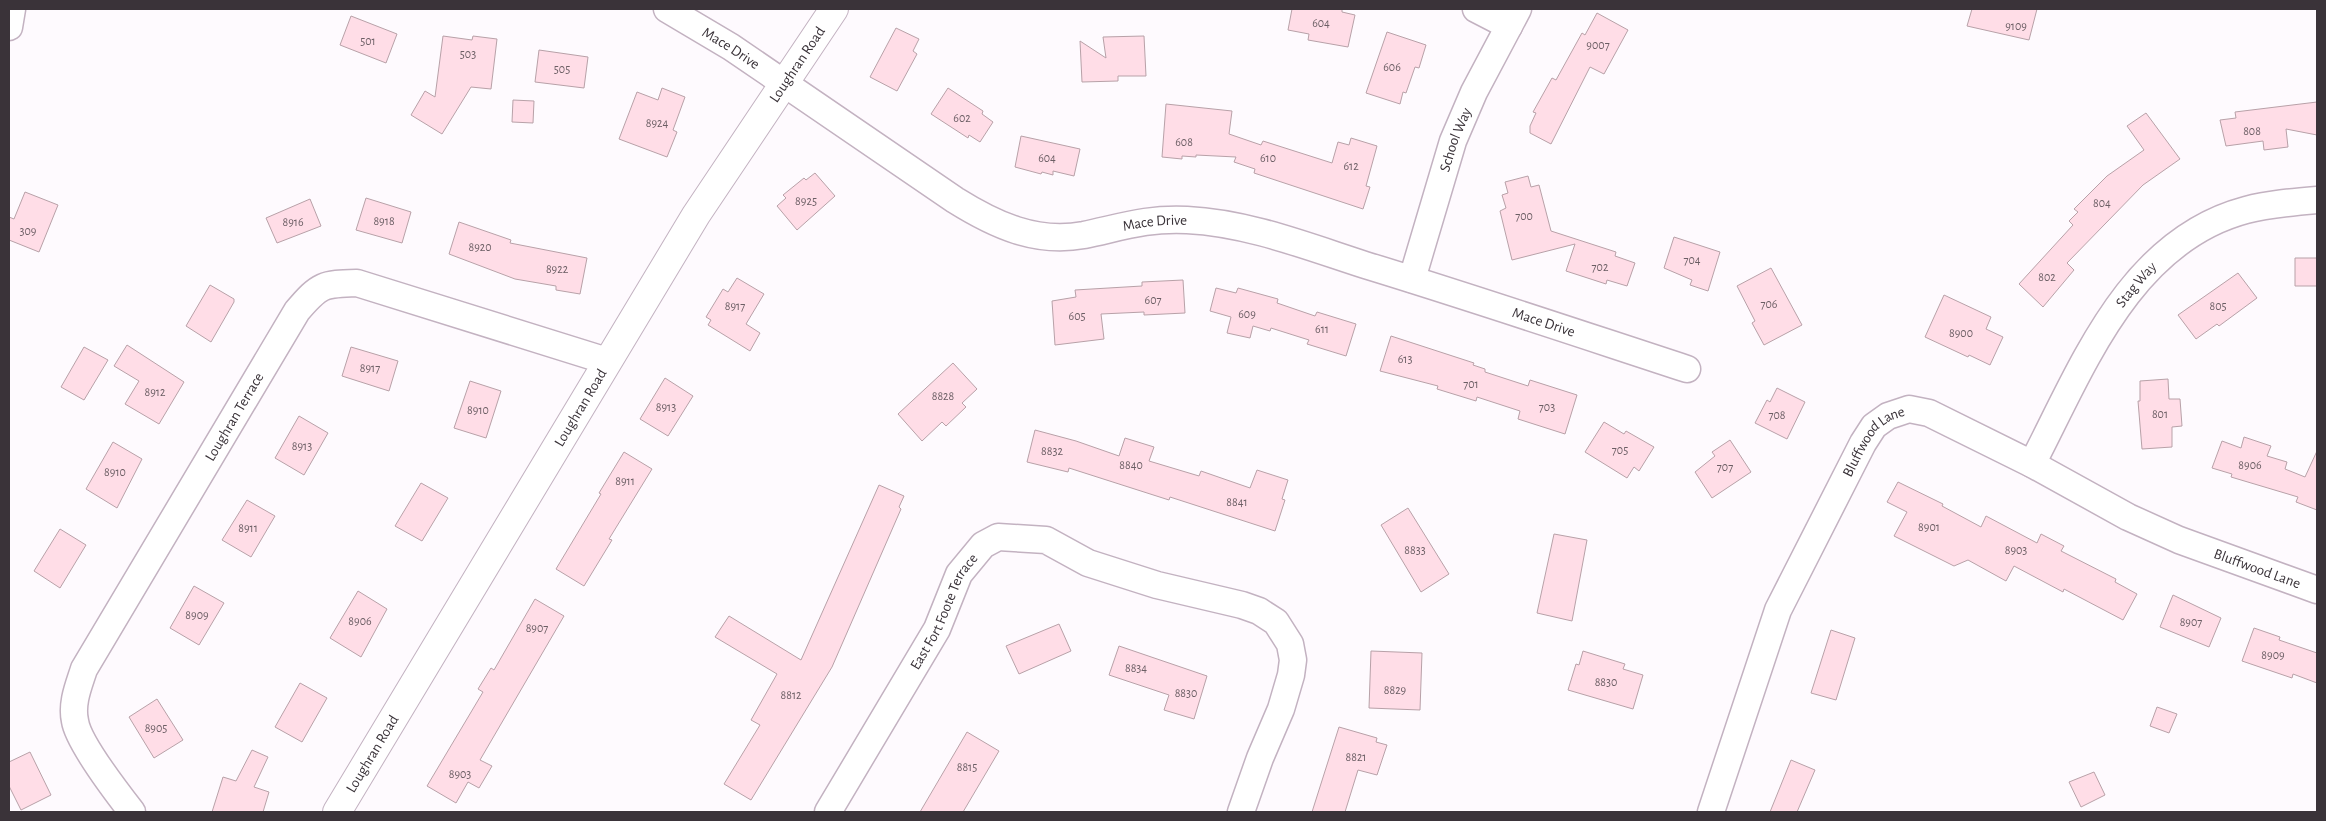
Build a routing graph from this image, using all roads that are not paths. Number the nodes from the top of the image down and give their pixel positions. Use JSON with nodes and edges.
{"nodes":[{"id":1,"x":12,"y":9,"type":"edge"},
{"id":2,"x":667,"y":9,"type":"edge"},
{"id":3,"x":834,"y":9,"type":"edge"},
{"id":4,"x":1476,"y":9,"type":"edge"},
{"id":5,"x":1514,"y":18,"type":"edge"},
{"id":6,"x":9,"y":28,"type":"edge"},
{"id":7,"x":784,"y":82,"type":"junction"},
{"id":8,"x":2317,"y":200,"type":"edge"},
{"id":9,"x":1412,"y":279,"type":"junction"},
{"id":10,"x":607,"y":361,"type":"junction"},
{"id":11,"x":1687,"y":369,"type":"dead end"},
{"id":12,"x":2032,"y":464,"type":"junction"},
{"id":13,"x":2317,"y":590,"type":"edge"},
{"id":14,"x":132,"y":812,"type":"edge"},
{"id":15,"x":337,"y":812,"type":"edge"},
{"id":16,"x":828,"y":812,"type":"edge"},
{"id":17,"x":1241,"y":812,"type":"edge"},
{"id":18,"x":1711,"y":812,"type":"edge"}],
"edges":[{"from":1,"to":6,"type":"street"},
{"from":2,"to":7,"type":"street","name":"Mace Drive"},
{"from":3,"to":7,"type":"street","name":"Loughran Road"},
{"from":4,"to":5,"type":"street"},
{"from":5,"to":9,"type":"street","name":"School Way"},
{"from":7,"to":9,"type":"street","name":"Mace Drive"},
{"from":7,"to":10,"type":"street","name":"Loughran Road"},
{"from":8,"to":12,"type":"street","name":"Stag Way"},
{"from":9,"to":11,"type":"street","name":"Mace Drive"},
{"from":10,"to":14,"type":"street","name":"Loughran Terrace"},
{"from":10,"to":15,"type":"street","name":"Loughran Road"},
{"from":12,"to":13,"type":"street","name":"Bluffwood Lane"},
{"from":12,"to":18,"type":"street","name":"Bluffwood Lane"},
{"from":16,"to":17,"type":"street","name":"East Fort Foote Terrace"}]}
